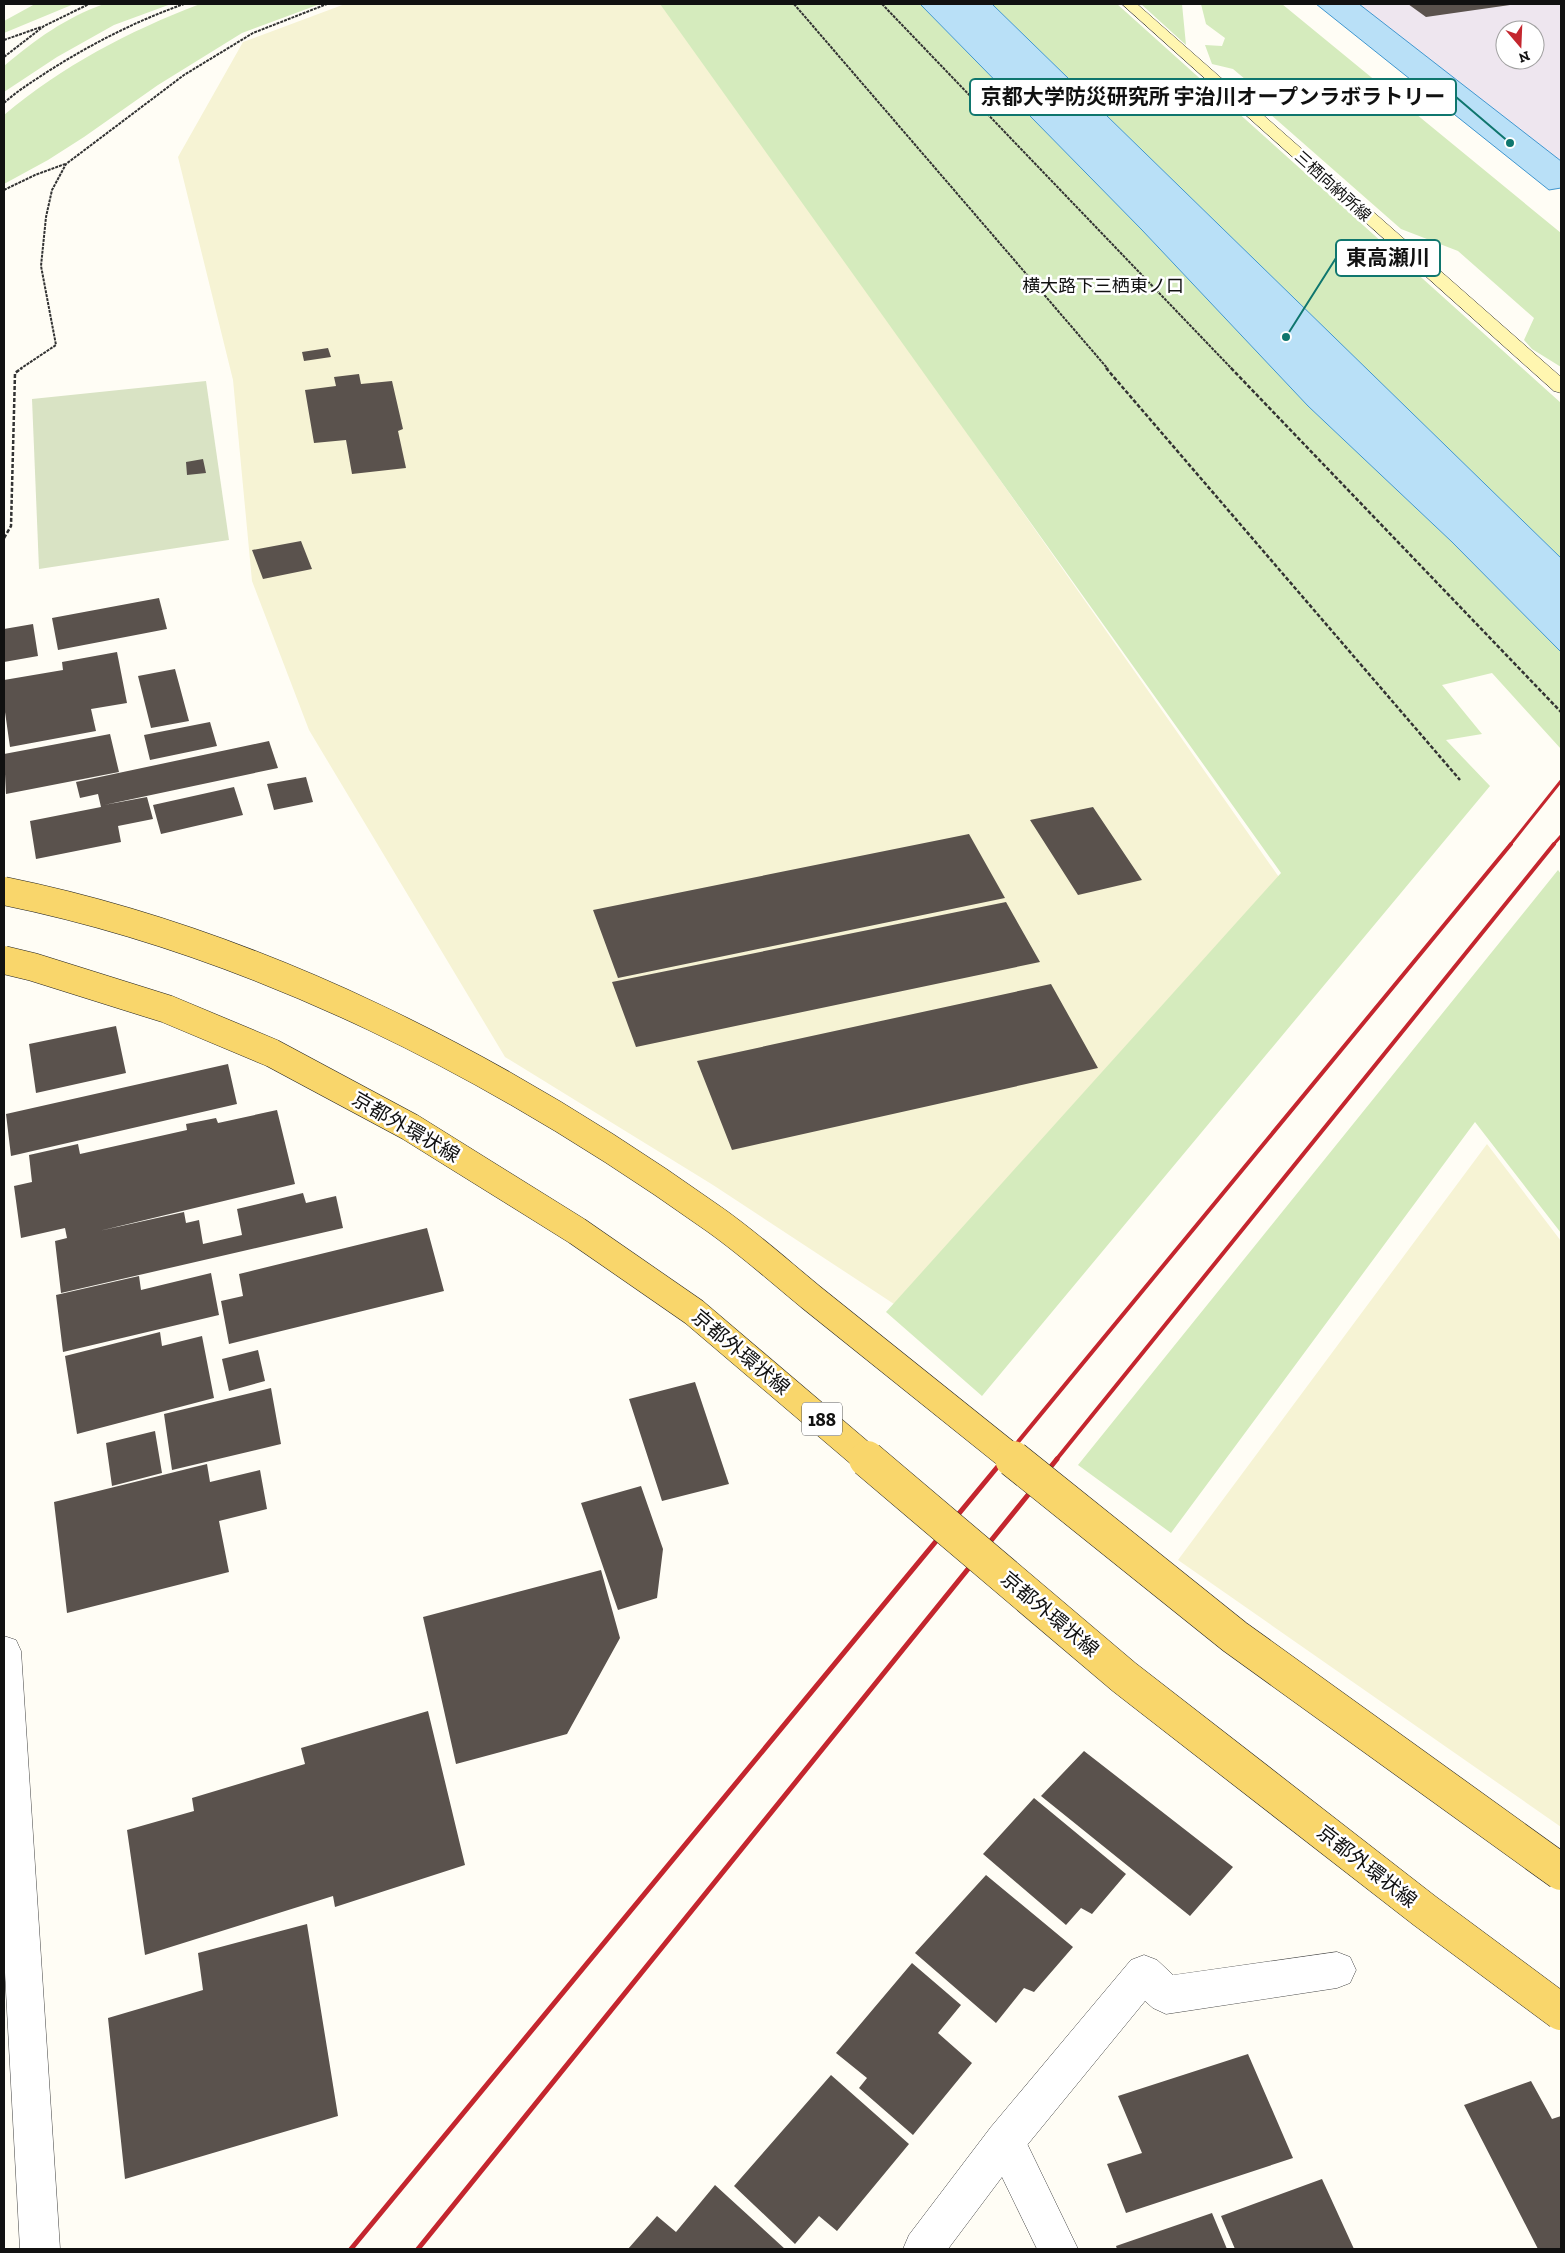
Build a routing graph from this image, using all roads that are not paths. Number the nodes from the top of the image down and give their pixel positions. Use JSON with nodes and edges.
{"nodes":[{"id":1,"x":1129,"y":4,"type":"edge"},
{"id":2,"x":1561,"y":387,"type":"edge"},
{"id":3,"x":4,"y":891,"type":"edge"},
{"id":4,"x":4,"y":960,"type":"edge"},
{"id":5,"x":4,"y":1652,"type":"edge"},
{"id":6,"x":1561,"y":1872,"type":"edge"},
{"id":7,"x":1337,"y":1970,"type":"dead end"},
{"id":8,"x":1561,"y":2012,"type":"edge"},
{"id":9,"x":1005,"y":2141,"type":"junction"},
{"id":10,"x":40,"y":2249,"type":"edge"},
{"id":11,"x":922,"y":2249,"type":"edge"},
{"id":12,"x":1058,"y":2249,"type":"edge"}],
"edges":[{"from":1,"to":2,"type":"main road","name":"三栖向納所線"},
{"from":3,"to":6,"type":"main road","bridge":true},
{"from":4,"to":8,"type":"main road","name":"京都外環状線","number":"188","bridge":true},
{"from":5,"to":10,"type":"street"},
{"from":7,"to":9,"type":"street"},
{"from":9,"to":11,"type":"street"},
{"from":9,"to":12,"type":"street"}]}
